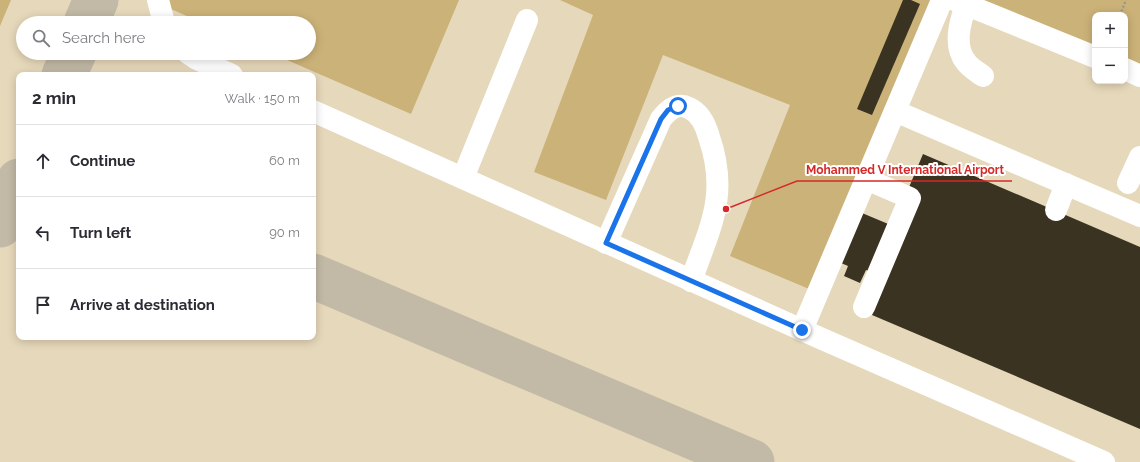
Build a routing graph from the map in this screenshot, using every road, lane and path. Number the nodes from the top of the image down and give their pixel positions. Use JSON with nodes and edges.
{"nodes":[{"id":1,"x":158,"y":0,"type":"edge"},
{"id":2,"x":942,"y":0,"type":"edge"},
{"id":3,"x":1126,"y":0,"type":"edge"},
{"id":4,"x":967,"y":3,"type":"edge"},
{"id":5,"x":1121,"y":12,"type":"edge"},
{"id":6,"x":162,"y":16,"type":"edge"},
{"id":7,"x":527,"y":20,"type":"dead end"},
{"id":8,"x":1092,"y":56,"type":"edge"},
{"id":9,"x":199,"y":60,"type":"edge"},
{"id":10,"x":1128,"y":71,"type":"edge"},
{"id":11,"x":225,"y":72,"type":"edge"},
{"id":12,"x":983,"y":76,"type":"dead end"},
{"id":13,"x":1140,"y":76,"type":"edge"},
{"id":14,"x":895,"y":111,"type":"junction"},
{"id":15,"x":316,"y":112,"type":"edge"},
{"id":16,"x":1140,"y":157,"type":"edge"},
{"id":17,"x":463,"y":178,"type":"junction"},
{"id":18,"x":866,"y":179,"type":"junction"},
{"id":19,"x":1128,"y":183,"type":"dead end"},
{"id":20,"x":1066,"y":184,"type":"junction"},
{"id":21,"x":1056,"y":210,"type":"dead end"},
{"id":22,"x":1140,"y":216,"type":"edge"},
{"id":23,"x":606,"y":243,"type":"junction"},
{"id":24,"x":691,"y":281,"type":"junction"},
{"id":25,"x":864,"y":307,"type":"dead end"},
{"id":26,"x":802,"y":330,"type":"junction"},
{"id":27,"x":1104,"y":462,"type":"edge"}],
"edges":[{"from":1,"to":6,"type":"lane"},
{"from":2,"to":14,"type":"lane"},
{"from":3,"to":5,"type":"path"},
{"from":4,"to":8,"type":"lane"},
{"from":4,"to":12,"type":"lane"},
{"from":7,"to":17,"type":"lane"},
{"from":9,"to":11,"type":"lane"},
{"from":10,"to":13,"type":"lane"},
{"from":14,"to":18,"type":"lane"},
{"from":14,"to":20,"type":"lane"},
{"from":15,"to":17,"type":"lane"},
{"from":16,"to":19,"type":"lane"},
{"from":17,"to":23,"type":"lane"},
{"from":18,"to":25,"type":"lane"},
{"from":18,"to":26,"type":"lane"},
{"from":20,"to":21,"type":"lane"},
{"from":20,"to":22,"type":"lane"},
{"from":23,"to":24,"type":"lane"},
{"from":23,"to":24,"type":"lane"},
{"from":24,"to":26,"type":"lane"},
{"from":26,"to":27,"type":"lane"}]}
